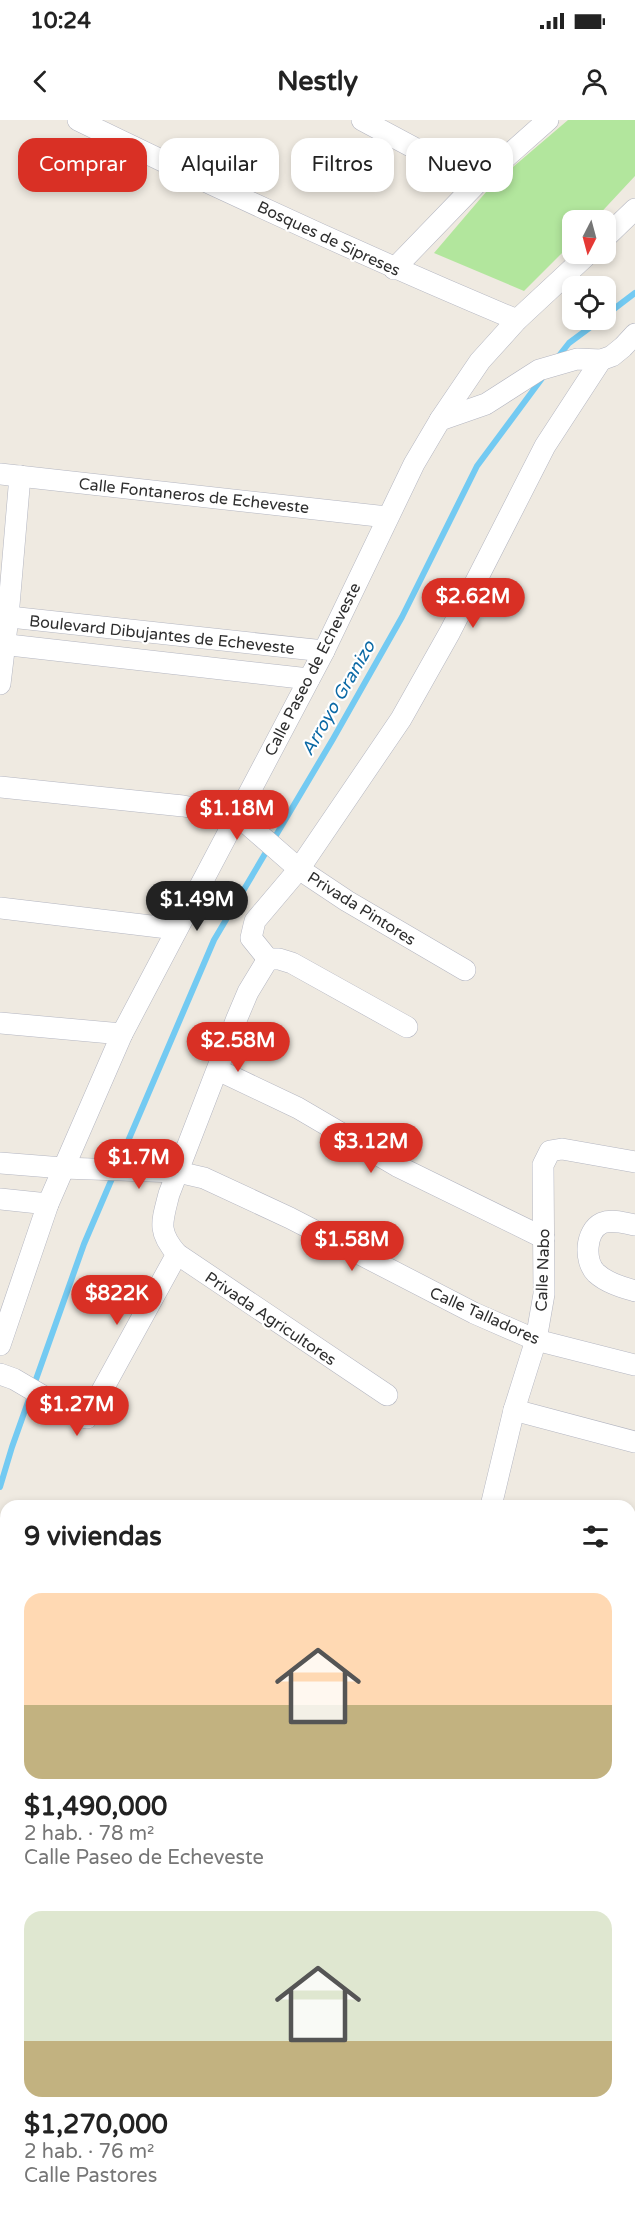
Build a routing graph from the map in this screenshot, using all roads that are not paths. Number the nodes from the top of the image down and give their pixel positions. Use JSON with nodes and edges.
{"nodes":[{"id":1,"x":78,"y":120,"type":"edge"},
{"id":2,"x":362,"y":120,"type":"edge"},
{"id":3,"x":548,"y":120,"type":"edge"},
{"id":4,"x":406,"y":144,"type":"edge"},
{"id":5,"x":513,"y":151,"type":"edge"},
{"id":6,"x":468,"y":192,"type":"edge"},
{"id":7,"x":635,"y":210,"type":"edge"},
{"id":8,"x":616,"y":228,"type":"edge"},
{"id":9,"x":577,"y":264,"type":"edge"},
{"id":10,"x":394,"y":269,"type":"junction"},
{"id":11,"x":517,"y":320,"type":"junction"},
{"id":12,"x":635,"y":334,"type":"edge"},
{"id":13,"x":601,"y":360,"type":"junction"},
{"id":14,"x":440,"y":420,"type":"junction"},
{"id":15,"x":10,"y":475,"type":"edge"},
{"id":16,"x":387,"y":517,"type":"junction"},
{"id":17,"x":4,"y":617,"type":"edge"},
{"id":18,"x":2,"y":644,"type":"edge"},
{"id":19,"x":324,"y":651,"type":"junction"},
{"id":20,"x":309,"y":679,"type":"junction"},
{"id":21,"x":0,"y":684,"type":"edge"},
{"id":22,"x":0,"y":788,"type":"edge"},
{"id":23,"x":237,"y":815,"type":"junction"},
{"id":24,"x":292,"y":864,"type":"junction"},
{"id":25,"x":0,"y":908,"type":"edge"},
{"id":26,"x":176,"y":929,"type":"junction"},
{"id":27,"x":268,"y":959,"type":"junction"},
{"id":28,"x":465,"y":970,"type":"dead end"},
{"id":29,"x":0,"y":1023,"type":"edge"},
{"id":30,"x":407,"y":1026,"type":"dead end"},
{"id":31,"x":122,"y":1034,"type":"junction"},
{"id":32,"x":218,"y":1070,"type":"junction"},
{"id":33,"x":635,"y":1162,"type":"edge"},
{"id":34,"x":0,"y":1163,"type":"edge"},
{"id":35,"x":63,"y":1168,"type":"junction"},
{"id":36,"x":171,"y":1172,"type":"junction"},
{"id":37,"x":0,"y":1198,"type":"edge"},
{"id":38,"x":48,"y":1204,"type":"junction"},
{"id":39,"x":635,"y":1225,"type":"edge"},
{"id":40,"x":544,"y":1238,"type":"junction"},
{"id":41,"x":177,"y":1254,"type":"junction"},
{"id":42,"x":635,"y":1291,"type":"edge"},
{"id":43,"x":536,"y":1340,"type":"junction"},
{"id":44,"x":1,"y":1342,"type":"edge"},
{"id":45,"x":635,"y":1365,"type":"edge"},
{"id":46,"x":0,"y":1374,"type":"edge"},
{"id":47,"x":387,"y":1395,"type":"dead end"},
{"id":48,"x":514,"y":1410,"type":"junction"},
{"id":49,"x":635,"y":1442,"type":"edge"},
{"id":50,"x":492,"y":1500,"type":"edge"}],
"edges":[{"from":1,"to":10,"type":"street","name":"Bosques de Sipreses"},
{"from":2,"to":4,"type":"street"},
{"from":3,"to":5,"type":"street"},
{"from":6,"to":10,"type":"street"},
{"from":7,"to":8,"type":"street"},
{"from":9,"to":11,"type":"street","name":"Calle Paseo de Echeveste"},
{"from":10,"to":11,"type":"street","name":"Bosques de Sipreses"},
{"from":11,"to":14,"type":"street","name":"Calle Paseo de Echeveste"},
{"from":12,"to":13,"type":"street"},
{"from":13,"to":14,"type":"street"},
{"from":13,"to":24,"type":"street"},
{"from":14,"to":16,"type":"street","name":"Calle Paseo de Echeveste"},
{"from":15,"to":16,"type":"street","name":"Calle Fontaneros de Echeveste"},
{"from":15,"to":17,"type":"street"},
{"from":16,"to":19,"type":"street","name":"Calle Paseo de Echeveste"},
{"from":17,"to":18,"type":"street"},
{"from":17,"to":19,"type":"street","name":"Boulevard Dibujantes de Echeveste"},
{"from":18,"to":20,"type":"street","name":"Boulevard Dibujantes de Echeveste"},
{"from":18,"to":21,"type":"street"},
{"from":19,"to":20,"type":"street","name":"Calle Paseo de Echeveste"},
{"from":20,"to":23,"type":"street","name":"Calle Paseo de Echeveste"},
{"from":22,"to":23,"type":"street"},
{"from":23,"to":24,"type":"street","name":"Privada Pintores"},
{"from":23,"to":26,"type":"street","name":"Calle Paseo de Echeveste"},
{"from":24,"to":27,"type":"street"},
{"from":24,"to":28,"type":"street","name":"Privada Pintores"},
{"from":25,"to":26,"type":"street"},
{"from":26,"to":31,"type":"street","name":"Calle Paseo de Echeveste"},
{"from":27,"to":30,"type":"street"},
{"from":27,"to":32,"type":"street"},
{"from":29,"to":31,"type":"street"},
{"from":31,"to":35,"type":"street","name":"Calle Paseo de Echeveste"},
{"from":32,"to":36,"type":"street"},
{"from":32,"to":40,"type":"street"},
{"from":33,"to":40,"type":"street","name":"Calle Nabo"},
{"from":34,"to":35,"type":"street","name":"Calle Talladores"},
{"from":35,"to":36,"type":"street","name":"Calle Talladores"},
{"from":35,"to":38,"type":"street","name":"Calle Paseo de Echeveste"},
{"from":36,"to":41,"type":"street","name":"Privada Agricultores"},
{"from":36,"to":43,"type":"street","name":"Calle Talladores"},
{"from":37,"to":38,"type":"street"},
{"from":38,"to":44,"type":"street","name":"Calle Paseo de Echeveste"},
{"from":39,"to":42,"type":"street"},
{"from":40,"to":43,"type":"street","name":"Calle Nabo"},
{"from":41,"to":46,"type":"street"},
{"from":41,"to":47,"type":"street","name":"Privada Agricultores"},
{"from":43,"to":45,"type":"street","name":"Calle Talladores"},
{"from":43,"to":48,"type":"street","name":"Calle Nabo"},
{"from":48,"to":49,"type":"street"},
{"from":48,"to":50,"type":"street","name":"Calle Nabo"}]}
